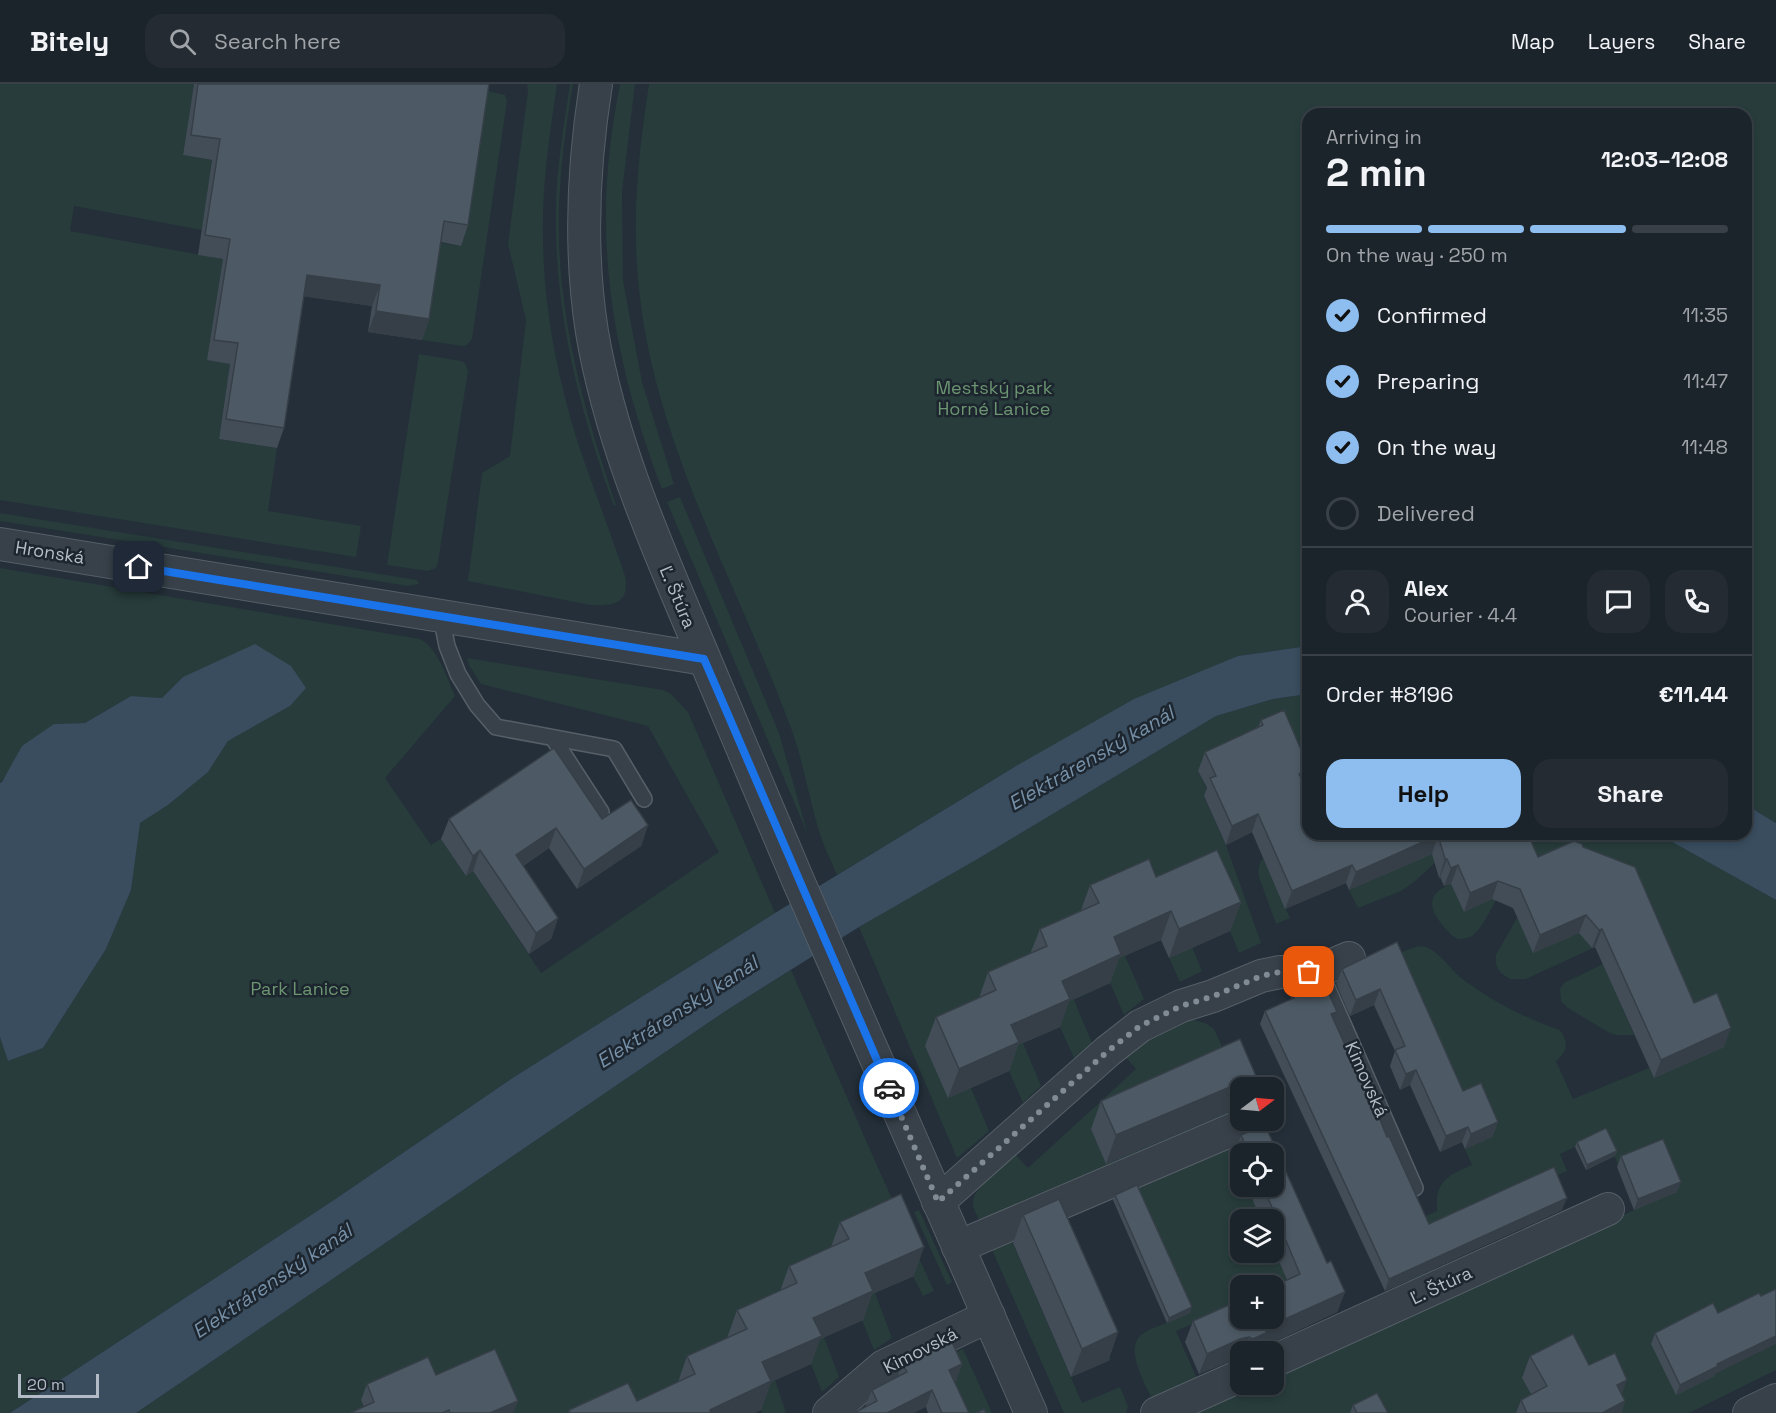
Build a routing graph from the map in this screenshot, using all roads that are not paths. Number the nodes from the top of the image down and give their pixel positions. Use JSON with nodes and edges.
{"nodes":[{"id":1,"x":596,"y":84,"type":"edge"},
{"id":2,"x":0,"y":544,"type":"edge"},
{"id":3,"x":441,"y":616,"type":"junction"},
{"id":4,"x":704,"y":659,"type":"junction"},
{"id":5,"x":553,"y":738,"type":"junction"},
{"id":6,"x":644,"y":800,"type":"dead end"},
{"id":7,"x":600,"y":812,"type":"edge"},
{"id":8,"x":1349,"y":958,"type":"dead end"},
{"id":9,"x":1318,"y":969,"type":"junction"},
{"id":10,"x":1230,"y":1131,"type":"edge"},
{"id":11,"x":1415,"y":1188,"type":"edge"},
{"id":12,"x":938,"y":1202,"type":"junction"},
{"id":13,"x":1608,"y":1209,"type":"dead end"},
{"id":14,"x":958,"y":1247,"type":"junction"},
{"id":15,"x":989,"y":1316,"type":"junction"},
{"id":16,"x":1284,"y":1356,"type":"edge"},
{"id":17,"x":1230,"y":1380,"type":"edge"},
{"id":18,"x":1776,"y":1400,"type":"edge"},
{"id":19,"x":829,"y":1413,"type":"edge"},
{"id":20,"x":1031,"y":1413,"type":"edge"},
{"id":21,"x":1157,"y":1413,"type":"edge"},
{"id":22,"x":1749,"y":1413,"type":"edge"}],
"edges":[{"from":1,"to":4,"type":"street","name":"Ľ. Štúra"},
{"from":2,"to":3,"type":"street","name":"Hronská"},
{"from":3,"to":4,"type":"street","name":"Hronská"},
{"from":3,"to":5,"type":"lane"},
{"from":4,"to":12,"type":"street","name":"Ľ. Štúra"},
{"from":5,"to":6,"type":"lane"},
{"from":5,"to":7,"type":"lane"},
{"from":8,"to":9,"type":"street"},
{"from":9,"to":11,"type":"lane","name":"Kimovská"},
{"from":9,"to":12,"type":"street"},
{"from":10,"to":14,"type":"street"},
{"from":12,"to":14,"type":"street","name":"Ľ. Štúra"},
{"from":13,"to":16,"type":"street","name":"Ľ. Štúra"},
{"from":14,"to":15,"type":"street","name":"Ľ. Štúra"},
{"from":15,"to":19,"type":"street","name":"Kimovská"},
{"from":15,"to":20,"type":"street","name":"Ľ. Štúra"},
{"from":17,"to":21,"type":"street"},
{"from":18,"to":22,"type":"street"}]}
